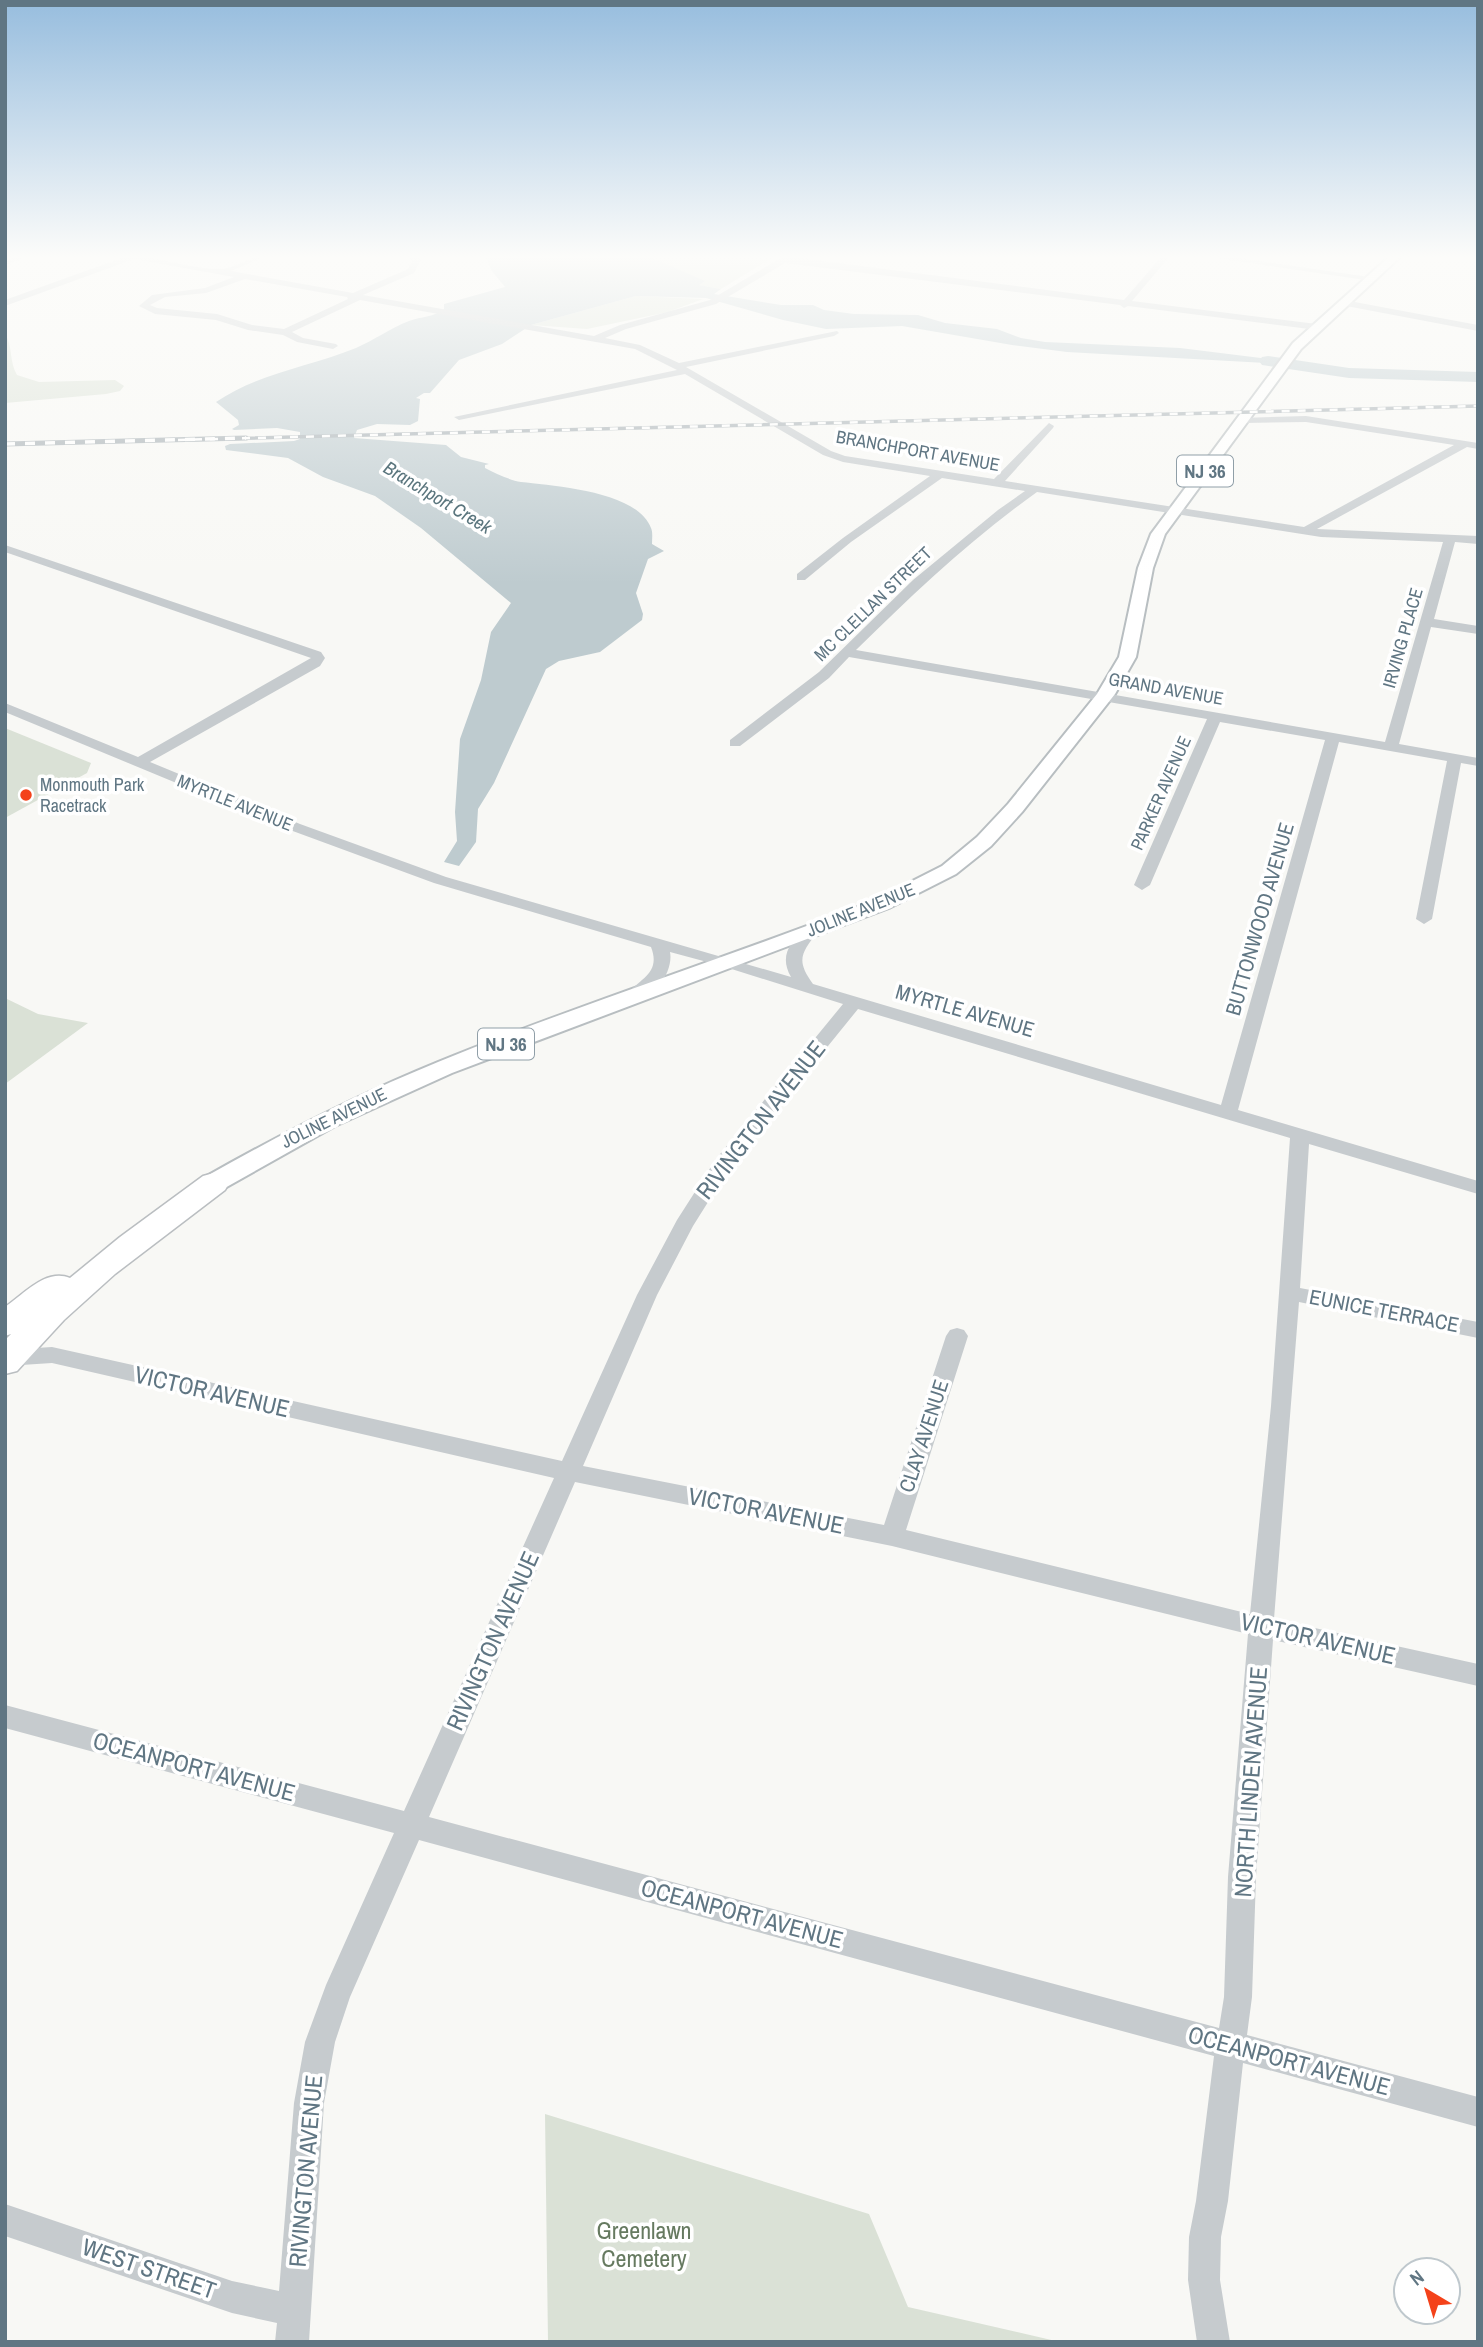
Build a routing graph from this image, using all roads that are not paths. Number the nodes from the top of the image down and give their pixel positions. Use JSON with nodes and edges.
{"nodes":[{"id":1,"x":676,"y":366,"type":"edge"},
{"id":2,"x":697,"y":366,"type":"edge"},
{"id":3,"x":1284,"y":366,"type":"edge"},
{"id":4,"x":682,"y":369,"type":"junction"},
{"id":5,"x":459,"y":417,"type":"dead end"},
{"id":6,"x":1244,"y":420,"type":"junction"},
{"id":7,"x":1049,"y":426,"type":"dead end"},
{"id":8,"x":1471,"y":445,"type":"edge"},
{"id":9,"x":940,"y":474,"type":"junction"},
{"id":10,"x":997,"y":483,"type":"junction"},
{"id":11,"x":1035,"y":489,"type":"junction"},
{"id":12,"x":1175,"y":512,"type":"junction"},
{"id":13,"x":1305,"y":531,"type":"junction"},
{"id":14,"x":1450,"y":539,"type":"junction"},
{"id":15,"x":1478,"y":540,"type":"edge"},
{"id":16,"x":5,"y":548,"type":"edge"},
{"id":17,"x":802,"y":577,"type":"dead end"},
{"id":18,"x":1425,"y":622,"type":"junction"},
{"id":19,"x":1478,"y":630,"type":"edge"},
{"id":20,"x":848,"y":653,"type":"junction"},
{"id":21,"x":1102,"y":697,"type":"junction"},
{"id":22,"x":5,"y":707,"type":"edge"},
{"id":23,"x":1215,"y":717,"type":"junction"},
{"id":24,"x":1333,"y":738,"type":"junction"},
{"id":25,"x":735,"y":743,"type":"dead end"},
{"id":26,"x":1391,"y":747,"type":"junction"},
{"id":27,"x":1455,"y":758,"type":"junction"},
{"id":28,"x":1478,"y":762,"type":"edge"},
{"id":29,"x":137,"y":764,"type":"junction"},
{"id":30,"x":438,"y":879,"type":"joint"},
{"id":31,"x":1142,"y":886,"type":"dead end"},
{"id":32,"x":1424,"y":919,"type":"dead end"},
{"id":33,"x":810,"y":931,"type":"junction"},
{"id":34,"x":657,"y":944,"type":"junction"},
{"id":35,"x":728,"y":962,"type":"junction"},
{"id":36,"x":808,"y":988,"type":"junction"},
{"id":37,"x":635,"y":995,"type":"junction"},
{"id":38,"x":854,"y":1002,"type":"junction"},
{"id":39,"x":1228,"y":1113,"type":"junction"},
{"id":40,"x":1300,"y":1136,"type":"junction"},
{"id":41,"x":214,"y":1183,"type":"joint"},
{"id":42,"x":1478,"y":1188,"type":"edge"},
{"id":43,"x":1289,"y":1293,"type":"junction"},
{"id":44,"x":1478,"y":1330,"type":"edge"},
{"id":45,"x":957,"y":1336,"type":"dead end"},
{"id":46,"x":15,"y":1347,"type":"edge"},
{"id":47,"x":569,"y":1472,"type":"junction"},
{"id":48,"x":892,"y":1536,"type":"junction"},
{"id":49,"x":1262,"y":1628,"type":"junction"},
{"id":50,"x":1478,"y":1675,"type":"edge"},
{"id":51,"x":5,"y":1716,"type":"edge"},
{"id":52,"x":411,"y":1826,"type":"junction"},
{"id":53,"x":1230,"y":2045,"type":"junction"},
{"id":54,"x":1478,"y":2112,"type":"edge"},
{"id":55,"x":5,"y":2220,"type":"edge"},
{"id":56,"x":294,"y":2310,"type":"junction"},
{"id":57,"x":292,"y":2342,"type":"edge"},
{"id":58,"x":1214,"y":2342,"type":"edge"}],
"edges":[{"from":1,"to":4,"type":"street","name":"BRANCHPORT AVENUE"},
{"from":2,"to":4,"type":"street"},
{"from":3,"to":6,"type":"main road","name":"JOLINE AVENUE","number":"NJ 36"},
{"from":4,"to":5,"type":"street"},
{"from":4,"to":9,"type":"street","name":"BRANCHPORT AVENUE"},
{"from":6,"to":8,"type":"street"},
{"from":6,"to":12,"type":"main road","name":"JOLINE AVENUE","number":"NJ 36"},
{"from":7,"to":10,"type":"street"},
{"from":8,"to":13,"type":"street"},
{"from":9,"to":10,"type":"street","name":"BRANCHPORT AVENUE"},
{"from":9,"to":17,"type":"street"},
{"from":10,"to":11,"type":"street","name":"BRANCHPORT AVENUE"},
{"from":11,"to":12,"type":"street","name":"BRANCHPORT AVENUE"},
{"from":11,"to":20,"type":"street","name":"MC CLELLAN STREET"},
{"from":12,"to":13,"type":"street","name":"BRANCHPORT AVENUE"},
{"from":12,"to":21,"type":"main road","name":"JOLINE AVENUE","number":"NJ 36"},
{"from":13,"to":14,"type":"street","name":"BRANCHPORT AVENUE"},
{"from":14,"to":15,"type":"street","name":"BRANCHPORT AVENUE"},
{"from":14,"to":18,"type":"street","name":"IRVING PLACE"},
{"from":16,"to":29,"type":"street"},
{"from":18,"to":19,"type":"street"},
{"from":18,"to":26,"type":"street","name":"IRVING PLACE"},
{"from":20,"to":21,"type":"street","name":"GRAND AVENUE"},
{"from":20,"to":25,"type":"street","name":"MC CLELLAN STREET"},
{"from":21,"to":23,"type":"street","name":"GRAND AVENUE"},
{"from":21,"to":33,"type":"main road","name":"JOLINE AVENUE","number":"NJ 36"},
{"from":22,"to":29,"type":"street","name":"MYRTLE AVENUE"},
{"from":23,"to":24,"type":"street","name":"GRAND AVENUE"},
{"from":23,"to":31,"type":"street","name":"PARKER AVENUE"},
{"from":24,"to":26,"type":"street","name":"GRAND AVENUE"},
{"from":24,"to":39,"type":"street","name":"BUTTONWOOD AVENUE"},
{"from":26,"to":27,"type":"street","name":"GRAND AVENUE"},
{"from":27,"to":28,"type":"street","name":"GRAND AVENUE"},
{"from":27,"to":32,"type":"street"},
{"from":29,"to":30,"type":"street","name":"MYRTLE AVENUE"},
{"from":30,"to":34,"type":"street","name":"MYRTLE AVENUE"},
{"from":33,"to":35,"type":"main road","name":"JOLINE AVENUE","number":"NJ 36"},
{"from":33,"to":36,"type":"street"},
{"from":34,"to":35,"type":"street","name":"MYRTLE AVENUE"},
{"from":34,"to":37,"type":"street"},
{"from":35,"to":36,"type":"street","name":"MYRTLE AVENUE"},
{"from":35,"to":37,"type":"main road","name":"JOLINE AVENUE","number":"NJ 36"},
{"from":36,"to":38,"type":"street","name":"MYRTLE AVENUE"},
{"from":37,"to":41,"type":"main road","name":"JOLINE AVENUE","number":"NJ 36"},
{"from":38,"to":39,"type":"street","name":"MYRTLE AVENUE"},
{"from":38,"to":47,"type":"street","name":"RIVINGTON AVENUE"},
{"from":39,"to":40,"type":"street","name":"MYRTLE AVENUE"},
{"from":40,"to":42,"type":"street","name":"MYRTLE AVENUE"},
{"from":40,"to":43,"type":"street","name":"NORTH LINDEN AVENUE"},
{"from":41,"to":46,"type":"highway","number":"NJ 36"},
{"from":43,"to":44,"type":"street","name":"EUNICE TERRACE"},
{"from":43,"to":49,"type":"street","name":"NORTH LINDEN AVENUE"},
{"from":45,"to":48,"type":"street","name":"CLAY AVENUE"},
{"from":46,"to":47,"type":"street","name":"VICTOR AVENUE"},
{"from":47,"to":48,"type":"street","name":"VICTOR AVENUE"},
{"from":47,"to":52,"type":"street","name":"RIVINGTON AVENUE"},
{"from":48,"to":49,"type":"street","name":"VICTOR AVENUE"},
{"from":49,"to":50,"type":"street","name":"VICTOR AVENUE"},
{"from":49,"to":53,"type":"street","name":"NORTH LINDEN AVENUE"},
{"from":51,"to":52,"type":"street","name":"OCEANPORT AVENUE"},
{"from":52,"to":53,"type":"street","name":"OCEANPORT AVENUE"},
{"from":52,"to":56,"type":"street","name":"RIVINGTON AVENUE"},
{"from":53,"to":54,"type":"street","name":"OCEANPORT AVENUE"},
{"from":53,"to":58,"type":"street","name":"NORTH LINDEN AVENUE"},
{"from":55,"to":56,"type":"street","name":"WEST STREET"},
{"from":56,"to":57,"type":"street","name":"RIVINGTON AVENUE"}]}
